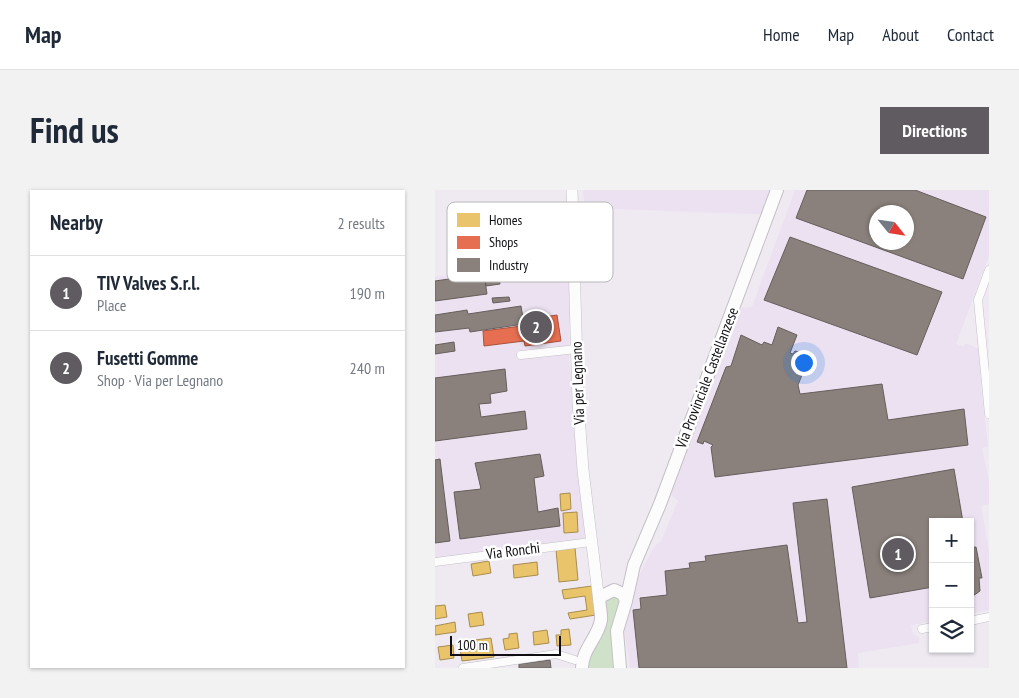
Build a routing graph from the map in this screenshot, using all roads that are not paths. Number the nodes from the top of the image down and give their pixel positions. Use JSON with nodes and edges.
{"nodes":[{"id":1,"x":777,"y":190,"type":"edge"},
{"id":2,"x":989,"y":270,"type":"edge"},
{"id":3,"x":575,"y":282,"type":"edge"},
{"id":4,"x":577,"y":349,"type":"junction"},
{"id":5,"x":521,"y":355,"type":"dead end"},
{"id":6,"x":989,"y":414,"type":"edge"},
{"id":7,"x":591,"y":542,"type":"junction"},
{"id":8,"x":435,"y":562,"type":"edge"},
{"id":9,"x":634,"y":565,"type":"junction"},
{"id":10,"x":597,"y":575,"type":"junction"},
{"id":11,"x":611,"y":590,"type":"junction"},
{"id":12,"x":626,"y":601,"type":"junction"},
{"id":13,"x":599,"y":602,"type":"junction"},
{"id":14,"x":989,"y":618,"type":"edge"},
{"id":15,"x":974,"y":620,"type":"edge"},
{"id":16,"x":929,"y":628,"type":"edge"},
{"id":17,"x":922,"y":629,"type":"dead end"},
{"id":18,"x":579,"y":664,"type":"edge"},
{"id":19,"x":463,"y":668,"type":"edge"},
{"id":20,"x":620,"y":668,"type":"edge"}],
"edges":[{"from":1,"to":9,"type":"main road","name":"Via Provinciale Castellanzese"},
{"from":2,"to":6,"type":"street"},
{"from":3,"to":4,"type":"street","name":"Via per Legnano"},
{"from":4,"to":5,"type":"street"},
{"from":4,"to":7,"type":"street","name":"Via per Legnano"},
{"from":7,"to":8,"type":"street","name":"Via Ronchi"},
{"from":7,"to":10,"type":"street","name":"Via per Legnano"},
{"from":9,"to":11,"type":"main road","name":"Via Provinciale Castellanzese"},
{"from":9,"to":12,"type":"main road","name":"Via Provinciale Castellanzese"},
{"from":10,"to":11,"type":"street","name":"Via per Legnano"},
{"from":10,"to":13,"type":"street","name":"Via per Legnano"},
{"from":11,"to":12,"type":"main road"},
{"from":11,"to":13,"type":"main road","name":"Via Provinciale Castellanzese"},
{"from":12,"to":20,"type":"main road","name":"Via Provinciale Castellanzese"},
{"from":13,"to":18,"type":"main road"},
{"from":14,"to":15,"type":"street"},
{"from":16,"to":17,"type":"street"},
{"from":18,"to":19,"type":"street"}]}
